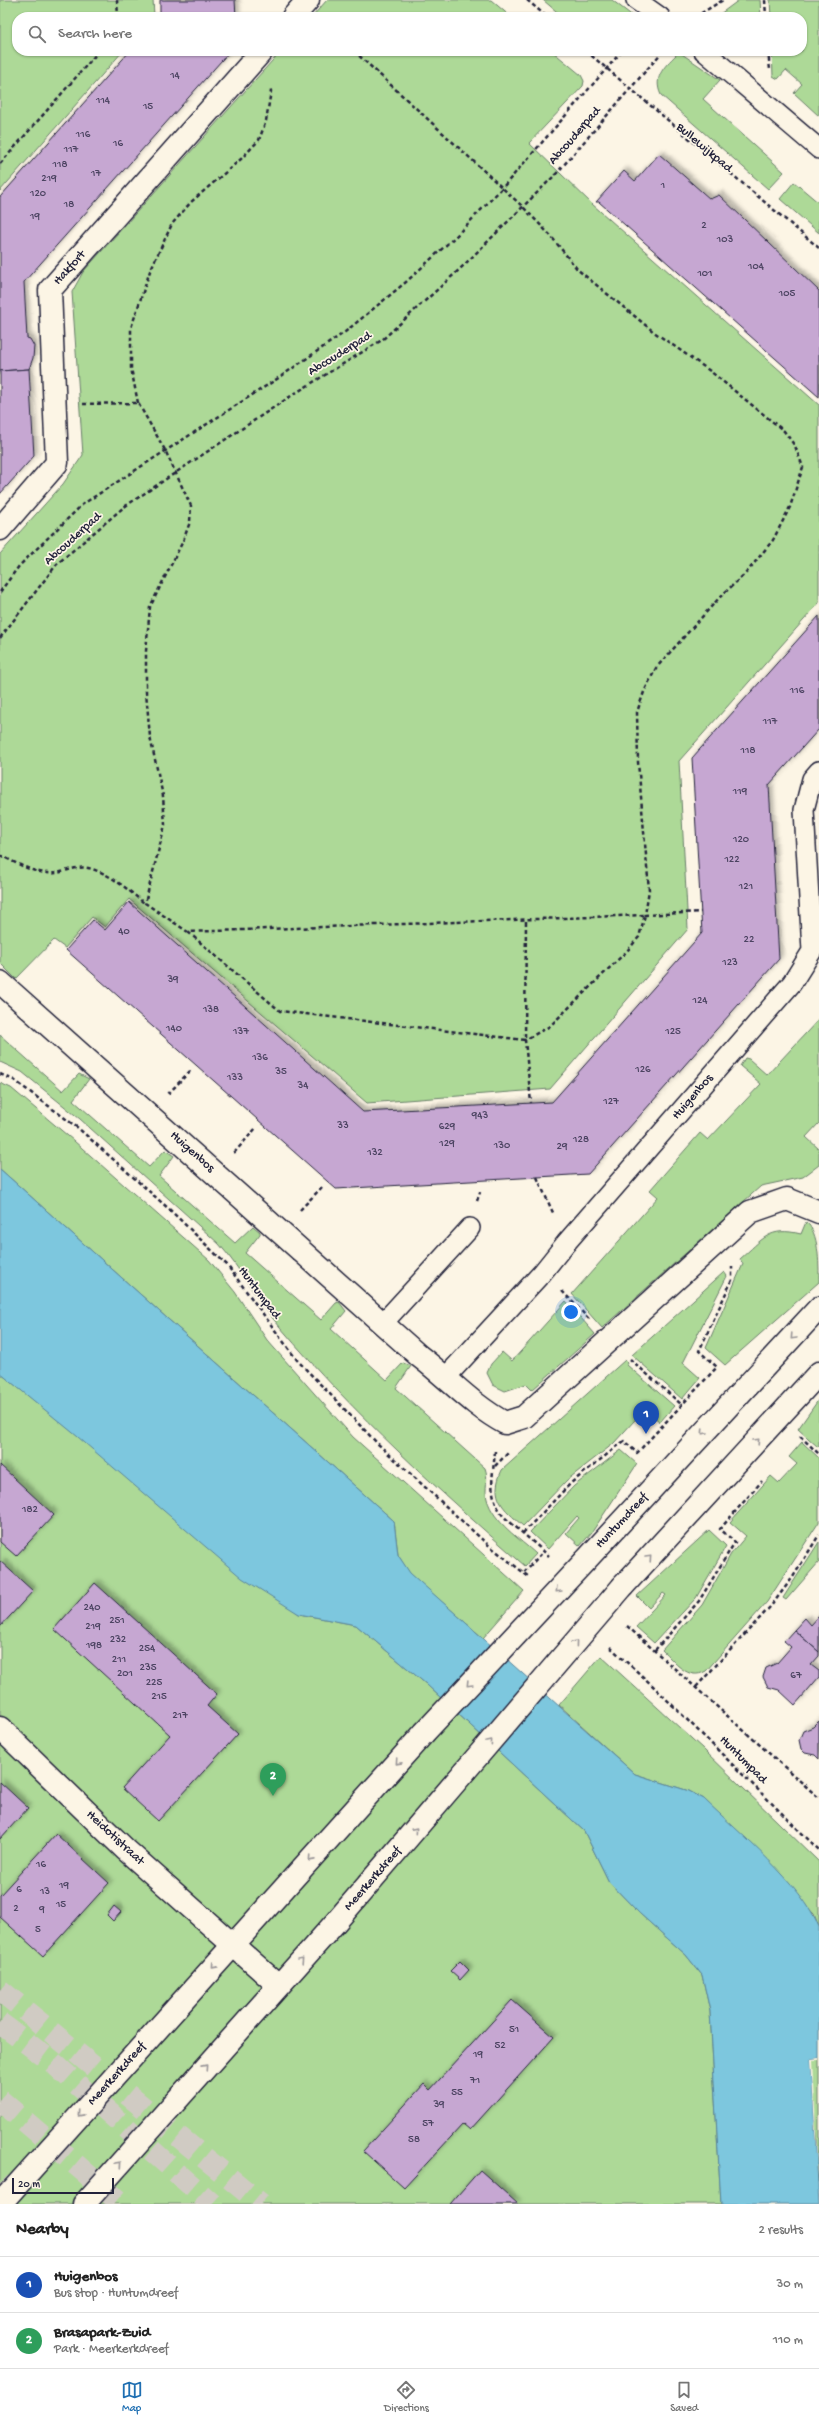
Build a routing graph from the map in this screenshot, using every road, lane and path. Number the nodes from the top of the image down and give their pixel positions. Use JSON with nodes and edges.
{"nodes":[{"id":1,"x":117,"y":0,"type":"edge"},
{"id":2,"x":308,"y":0,"type":"edge"},
{"id":3,"x":527,"y":0,"type":"edge"},
{"id":4,"x":636,"y":0,"type":"edge"},
{"id":5,"x":722,"y":0,"type":"edge"},
{"id":6,"x":765,"y":0,"type":"edge"},
{"id":7,"x":118,"y":12,"type":"edge"},
{"id":8,"x":297,"y":12,"type":"edge"},
{"id":9,"x":541,"y":12,"type":"edge"},
{"id":10,"x":653,"y":12,"type":"edge"},
{"id":11,"x":703,"y":12,"type":"edge"},
{"id":12,"x":766,"y":12,"type":"edge"},
{"id":13,"x":95,"y":56,"type":"edge"},
{"id":14,"x":258,"y":56,"type":"edge"},
{"id":15,"x":262,"y":56,"type":"edge"},
{"id":16,"x":359,"y":56,"type":"edge"},
{"id":17,"x":592,"y":56,"type":"edge"},
{"id":18,"x":618,"y":56,"type":"edge"},
{"id":19,"x":659,"y":56,"type":"edge"},
{"id":20,"x":710,"y":56,"type":"edge"},
{"id":21,"x":607,"y":69,"type":"junction"},
{"id":22,"x":631,"y":87,"type":"junction"},
{"id":23,"x":819,"y":149,"type":"edge"},
{"id":24,"x":0,"y":164,"type":"edge"},
{"id":25,"x":503,"y":188,"type":"junction"},
{"id":26,"x":523,"y":207,"type":"junction"},
{"id":27,"x":819,"y":248,"type":"edge"},
{"id":28,"x":138,"y":403,"type":"junction"},
{"id":29,"x":55,"y":404,"type":"junction"},
{"id":30,"x":165,"y":450,"type":"junction"},
{"id":31,"x":175,"y":471,"type":"junction"},
{"id":32,"x":0,"y":529,"type":"edge"},
{"id":33,"x":0,"y":592,"type":"edge"},
{"id":34,"x":0,"y":638,"type":"edge"},
{"id":35,"x":819,"y":771,"type":"edge"},
{"id":36,"x":0,"y":855,"type":"edge"},
{"id":37,"x":145,"y":903,"type":"junction"},
{"id":38,"x":701,"y":912,"type":"dead end"},
{"id":39,"x":646,"y":915,"type":"junction"},
{"id":40,"x":526,"y":920,"type":"junction"},
{"id":41,"x":188,"y":932,"type":"junction"},
{"id":42,"x":0,"y":982,"type":"edge"},
{"id":43,"x":525,"y":1040,"type":"junction"},
{"id":44,"x":0,"y":1074,"type":"edge"},
{"id":45,"x":530,"y":1103,"type":"dead end"},
{"id":46,"x":537,"y":1177,"type":"dead end"},
{"id":47,"x":819,"y":1212,"type":"edge"},
{"id":48,"x":470,"y":1228,"type":"dead end"},
{"id":49,"x":566,"y":1244,"type":"junction"},
{"id":50,"x":714,"y":1245,"type":"junction"},
{"id":51,"x":542,"y":1273,"type":"junction"},
{"id":52,"x":819,"y":1308,"type":"edge"},
{"id":53,"x":585,"y":1316,"type":"dead end"},
{"id":54,"x":383,"y":1323,"type":"junction"},
{"id":55,"x":631,"y":1360,"type":"dead end"},
{"id":56,"x":819,"y":1373,"type":"edge"},
{"id":57,"x":447,"y":1376,"type":"junction"},
{"id":58,"x":682,"y":1405,"type":"junction"},
{"id":59,"x":801,"y":1437,"type":"dead end"},
{"id":60,"x":819,"y":1454,"type":"edge"},
{"id":61,"x":720,"y":1529,"type":"dead end"},
{"id":62,"x":523,"y":1533,"type":"dead end"},
{"id":63,"x":819,"y":1535,"type":"edge"},
{"id":64,"x":486,"y":1543,"type":"dead end"},
{"id":65,"x":544,"y":1551,"type":"dead end"},
{"id":66,"x":524,"y":1572,"type":"dead end"},
{"id":67,"x":655,"y":1650,"type":"dead end"},
{"id":68,"x":652,"y":1684,"type":"dead end"},
{"id":69,"x":696,"y":1687,"type":"dead end"},
{"id":70,"x":0,"y":1728,"type":"edge"},
{"id":71,"x":424,"y":1733,"type":"joint"},
{"id":72,"x":819,"y":1850,"type":"edge"},
{"id":73,"x":234,"y":1943,"type":"junction"},
{"id":74,"x":278,"y":1984,"type":"junction"},
{"id":75,"x":0,"y":2204,"type":"edge"},
{"id":76,"x":84,"y":2204,"type":"edge"}],
"edges":[{"from":1,"to":7,"type":"path"},
{"from":2,"to":8,"type":"street"},
{"from":3,"to":9,"type":"path"},
{"from":4,"to":10,"type":"lane"},
{"from":5,"to":11,"type":"path"},
{"from":6,"to":12,"type":"path"},
{"from":13,"to":24,"type":"path"},
{"from":14,"to":29,"type":"street","name":"Hakfort"},
{"from":15,"to":28,"type":"path"},
{"from":16,"to":25,"type":"path"},
{"from":17,"to":21,"type":"path","name":"Bullewijkpad"},
{"from":18,"to":21,"type":"path","name":"Abcouderpad"},
{"from":19,"to":22,"type":"path","name":"Abcouderpad"},
{"from":20,"to":23,"type":"lane"},
{"from":21,"to":22,"type":"path","name":"Bullewijkpad"},
{"from":21,"to":25,"type":"path","name":"Abcouderpad"},
{"from":22,"to":26,"type":"path","name":"Abcouderpad"},
{"from":22,"to":27,"type":"path","name":"Bullewijkpad"},
{"from":25,"to":26,"type":"path"},
{"from":25,"to":30,"type":"path","name":"Abcouderpad"},
{"from":26,"to":31,"type":"path","name":"Abcouderpad"},
{"from":26,"to":39,"type":"path"},
{"from":28,"to":29,"type":"path"},
{"from":28,"to":30,"type":"path"},
{"from":29,"to":32,"type":"street","name":"Hakfort"},
{"from":30,"to":31,"type":"path"},
{"from":30,"to":33,"type":"path","name":"Abcouderpad"},
{"from":31,"to":34,"type":"path","name":"Abcouderpad"},
{"from":31,"to":37,"type":"path"},
{"from":35,"to":49,"type":"lane","name":"Huigenbos"},
{"from":36,"to":37,"type":"path"},
{"from":37,"to":41,"type":"path"},
{"from":38,"to":39,"type":"path"},
{"from":39,"to":40,"type":"path"},
{"from":39,"to":43,"type":"path"},
{"from":40,"to":41,"type":"path"},
{"from":40,"to":43,"type":"path"},
{"from":41,"to":43,"type":"path"},
{"from":42,"to":54,"type":"street","name":"Huigenbos"},
{"from":43,"to":45,"type":"path"},
{"from":44,"to":64,"type":"path","name":"Huntumpad"},
{"from":46,"to":49,"type":"path"},
{"from":47,"to":50,"type":"street","name":"Huigenbos"},
{"from":48,"to":54,"type":"lane"},
{"from":49,"to":51,"type":"lane","name":"Huigenbos"},
{"from":50,"to":57,"type":"street","name":"Huigenbos"},
{"from":50,"to":58,"type":"path"},
{"from":51,"to":53,"type":"path"},
{"from":51,"to":57,"type":"lane","name":"Huigenbos"},
{"from":52,"to":71,"type":"street","name":"Huntumdreef","one_way":true,"bridge":true},
{"from":54,"to":57,"type":"street","name":"Huigenbos"},
{"from":55,"to":58,"type":"path"},
{"from":74,"to":56,"type":"street","name":"Meerkerkdreef","one_way":true,"bridge":true},
{"from":58,"to":62,"type":"path"},
{"from":59,"to":60,"type":"path"},
{"from":61,"to":67,"type":"path"},
{"from":63,"to":69,"type":"path"},
{"from":65,"to":66,"type":"path"},
{"from":68,"to":72,"type":"path","name":"Huntumpad"},
{"from":70,"to":73,"type":"street","name":"Heidotistraat"},
{"from":71,"to":73,"type":"street","name":"Meerkerkdreef","one_way":true},
{"from":73,"to":74,"type":"street"},
{"from":73,"to":75,"type":"street","name":"Meerkerkdreef","one_way":true},
{"from":76,"to":74,"type":"street","name":"Meerkerkdreef","one_way":true}]}
